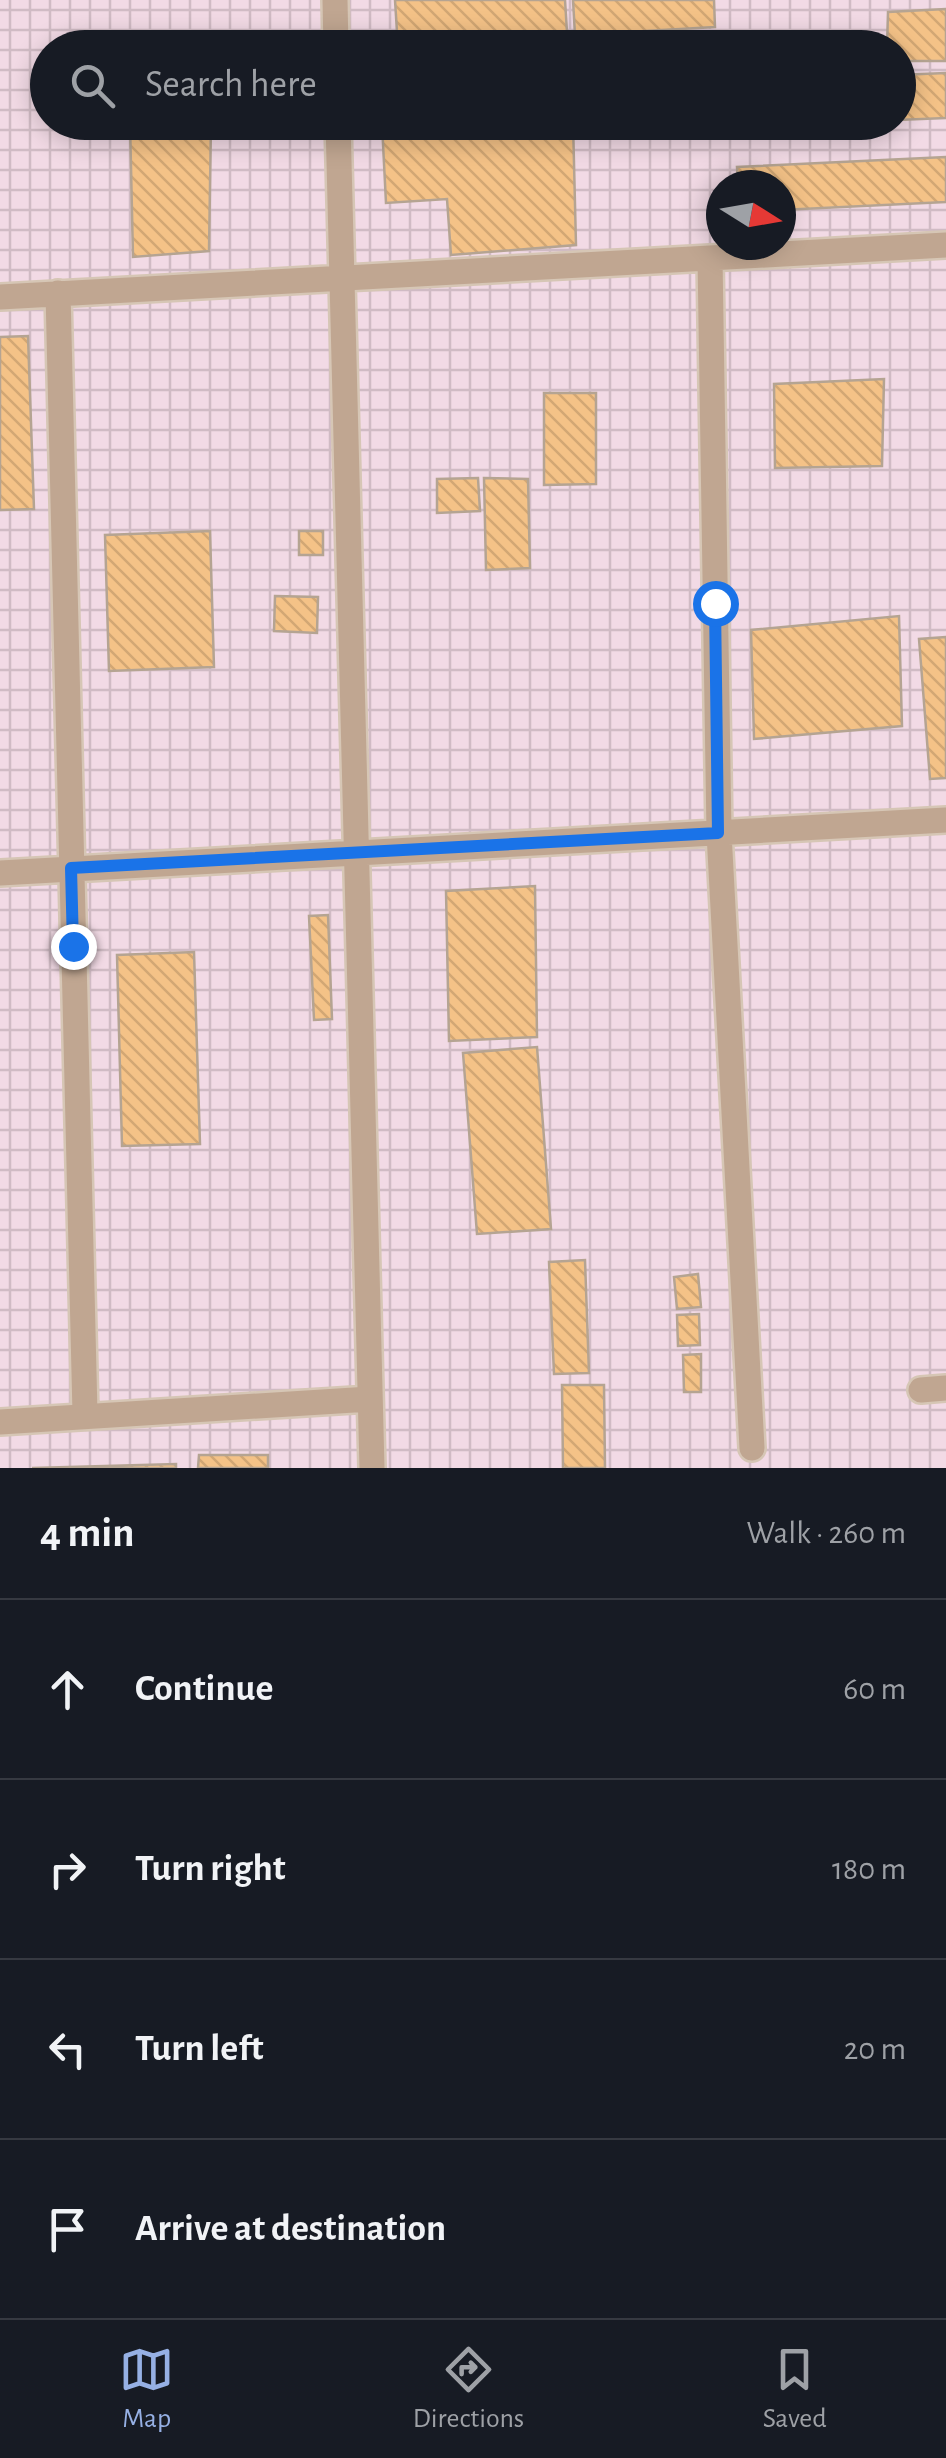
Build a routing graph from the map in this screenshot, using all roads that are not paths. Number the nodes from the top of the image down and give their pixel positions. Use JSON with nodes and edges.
{"nodes":[{"id":1,"x":335,"y":0,"type":"edge"},
{"id":2,"x":336,"y":30,"type":"edge"},
{"id":3,"x":338,"y":140,"type":"edge"},
{"id":4,"x":946,"y":245,"type":"edge"},
{"id":5,"x":796,"y":253,"type":"edge"},
{"id":6,"x":706,"y":258,"type":"edge"},
{"id":7,"x":710,"y":260,"type":"edge"},
{"id":8,"x":342,"y":279,"type":"junction"},
{"id":9,"x":58,"y":293,"type":"junction"},
{"id":10,"x":0,"y":297,"type":"edge"},
{"id":11,"x":946,"y":820,"type":"edge"},
{"id":12,"x":718,"y":833,"type":"junction"},
{"id":13,"x":357,"y":852,"type":"junction"},
{"id":14,"x":71,"y":868,"type":"junction"},
{"id":15,"x":0,"y":872,"type":"edge"},
{"id":16,"x":370,"y":1398,"type":"junction"},
{"id":17,"x":85,"y":1414,"type":"junction"},
{"id":18,"x":0,"y":1422,"type":"edge"},
{"id":19,"x":752,"y":1448,"type":"dead end"},
{"id":20,"x":372,"y":1468,"type":"edge"}],
"edges":[{"from":1,"to":2,"type":"lane"},
{"from":3,"to":8,"type":"lane"},
{"from":4,"to":5,"type":"lane"},
{"from":6,"to":8,"type":"lane"},
{"from":7,"to":12,"type":"lane"},
{"from":8,"to":9,"type":"lane"},
{"from":8,"to":13,"type":"lane"},
{"from":9,"to":10,"type":"lane"},
{"from":9,"to":14,"type":"lane"},
{"from":11,"to":12,"type":"lane"},
{"from":12,"to":13,"type":"lane"},
{"from":12,"to":19,"type":"lane"},
{"from":13,"to":14,"type":"lane"},
{"from":13,"to":16,"type":"lane"},
{"from":14,"to":15,"type":"lane"},
{"from":14,"to":17,"type":"lane"},
{"from":16,"to":17,"type":"lane"},
{"from":16,"to":20,"type":"lane"},
{"from":17,"to":18,"type":"lane"}]}
